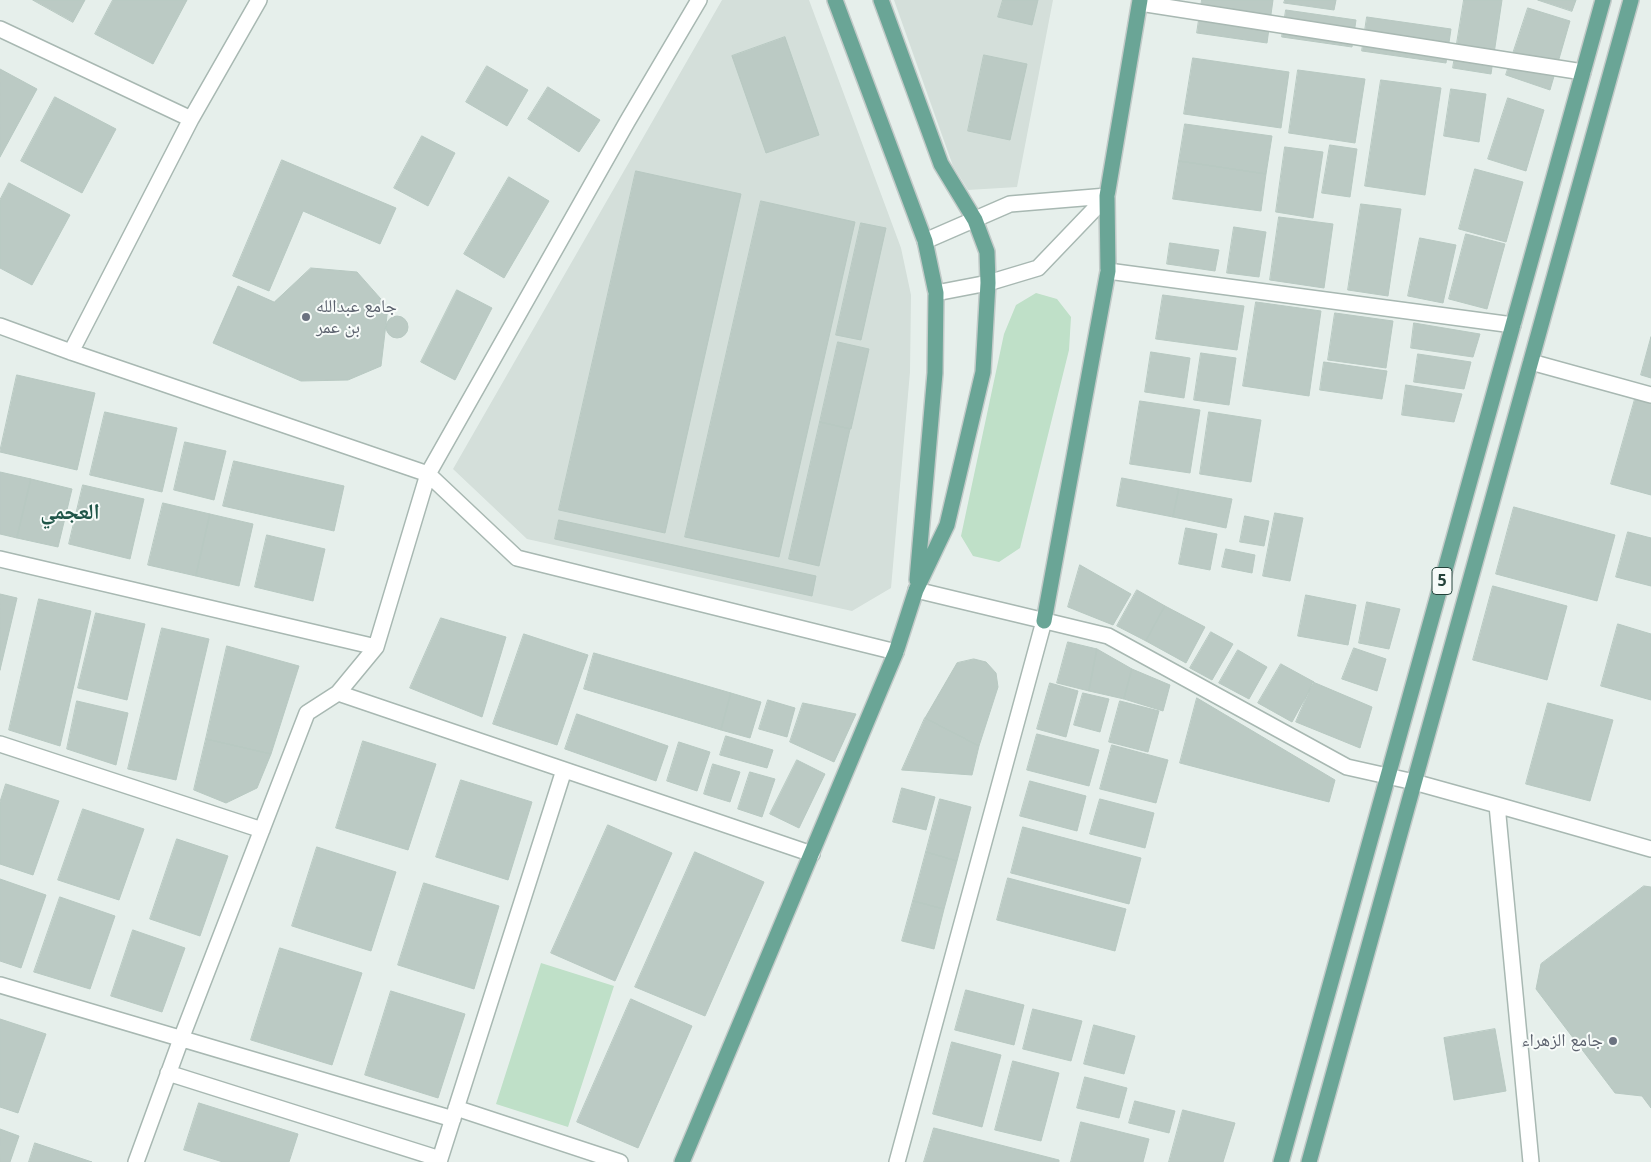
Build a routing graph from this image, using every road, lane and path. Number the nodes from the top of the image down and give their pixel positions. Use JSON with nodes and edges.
{"nodes":[{"id":1,"x":259,"y":0,"type":"edge"},
{"id":2,"x":699,"y":0,"type":"edge"},
{"id":3,"x":835,"y":0,"type":"edge"},
{"id":4,"x":881,"y":0,"type":"edge"},
{"id":5,"x":1603,"y":0,"type":"edge"},
{"id":6,"x":1631,"y":0,"type":"edge"},
{"id":7,"x":1140,"y":2,"type":"edge"},
{"id":8,"x":0,"y":29,"type":"edge"},
{"id":9,"x":1583,"y":72,"type":"junction"},
{"id":10,"x":191,"y":119,"type":"junction"},
{"id":11,"x":1108,"y":196,"type":"junction"},
{"id":12,"x":974,"y":220,"type":"junction"},
{"id":13,"x":925,"y":241,"type":"junction"},
{"id":14,"x":1108,"y":271,"type":"junction"},
{"id":15,"x":988,"y":283,"type":"junction"},
{"id":16,"x":936,"y":293,"type":"junction"},
{"id":17,"x":1513,"y":325,"type":"junction"},
{"id":18,"x":0,"y":326,"type":"edge"},
{"id":19,"x":71,"y":352,"type":"junction"},
{"id":20,"x":1531,"y":362,"type":"junction"},
{"id":21,"x":1651,"y":395,"type":"edge"},
{"id":22,"x":428,"y":474,"type":"junction"},
{"id":23,"x":0,"y":559,"type":"edge"},
{"id":24,"x":916,"y":590,"type":"junction"},
{"id":25,"x":1044,"y":621,"type":"junction"},
{"id":26,"x":376,"y":647,"type":"junction"},
{"id":27,"x":896,"y":652,"type":"junction"},
{"id":28,"x":338,"y":693,"type":"junction"},
{"id":29,"x":0,"y":744,"type":"edge"},
{"id":30,"x":564,"y":770,"type":"junction"},
{"id":31,"x":1388,"y":777,"type":"junction"},
{"id":32,"x":1414,"y":782,"type":"junction"},
{"id":33,"x":1497,"y":805,"type":"junction"},
{"id":34,"x":262,"y":830,"type":"junction"},
{"id":35,"x":1651,"y":849,"type":"edge"},
{"id":36,"x":812,"y":854,"type":"junction"},
{"id":37,"x":0,"y":985,"type":"edge"},
{"id":38,"x":181,"y":1039,"type":"junction"},
{"id":39,"x":168,"y":1074,"type":"junction"},
{"id":40,"x":454,"y":1114,"type":"junction"},
{"id":41,"x":440,"y":1160,"type":"edge"},
{"id":42,"x":136,"y":1162,"type":"edge"},
{"id":43,"x":620,"y":1162,"type":"edge"},
{"id":44,"x":682,"y":1162,"type":"edge"},
{"id":45,"x":897,"y":1162,"type":"edge"},
{"id":46,"x":1281,"y":1162,"type":"edge"},
{"id":47,"x":1309,"y":1162,"type":"edge"},
{"id":48,"x":1531,"y":1162,"type":"edge"}],
"edges":[{"from":1,"to":10,"type":"street"},
{"from":2,"to":22,"type":"street"},
{"from":3,"to":13,"type":"main road"},
{"from":4,"to":12,"type":"main road"},
{"from":5,"to":9,"type":"main road","number":"5"},
{"from":6,"to":20,"type":"main road","number":"5"},
{"from":7,"to":9,"type":"street"},
{"from":7,"to":11,"type":"main road"},
{"from":8,"to":10,"type":"street"},
{"from":9,"to":17,"type":"main road","number":"5"},
{"from":10,"to":19,"type":"street"},
{"from":11,"to":12,"type":"street"},
{"from":11,"to":14,"type":"main road"},
{"from":11,"to":15,"type":"street"},
{"from":12,"to":13,"type":"street"},
{"from":12,"to":15,"type":"main road"},
{"from":13,"to":16,"type":"main road"},
{"from":14,"to":17,"type":"street"},
{"from":14,"to":25,"type":"main road"},
{"from":15,"to":16,"type":"street"},
{"from":15,"to":24,"type":"main road"},
{"from":16,"to":24,"type":"main road"},
{"from":17,"to":31,"type":"main road","number":"5"},
{"from":18,"to":19,"type":"street"},
{"from":19,"to":22,"type":"street"},
{"from":20,"to":21,"type":"street"},
{"from":20,"to":32,"type":"main road","number":"5"},
{"from":22,"to":26,"type":"street"},
{"from":22,"to":27,"type":"street"},
{"from":23,"to":26,"type":"street"},
{"from":24,"to":25,"type":"street"},
{"from":24,"to":27,"type":"main road"},
{"from":25,"to":31,"type":"street"},
{"from":25,"to":45,"type":"street"},
{"from":26,"to":28,"type":"street"},
{"from":27,"to":36,"type":"main road"},
{"from":28,"to":30,"type":"street"},
{"from":28,"to":34,"type":"street"},
{"from":29,"to":34,"type":"street"},
{"from":30,"to":36,"type":"street"},
{"from":30,"to":40,"type":"street"},
{"from":31,"to":32,"type":"street"},
{"from":31,"to":46,"type":"main road","number":"5"},
{"from":32,"to":33,"type":"street"},
{"from":32,"to":47,"type":"main road","number":"5"},
{"from":33,"to":35,"type":"street"},
{"from":33,"to":48,"type":"street"},
{"from":34,"to":38,"type":"street"},
{"from":36,"to":44,"type":"main road"},
{"from":37,"to":38,"type":"street"},
{"from":38,"to":39,"type":"street"},
{"from":38,"to":40,"type":"street"},
{"from":39,"to":41,"type":"street"},
{"from":39,"to":42,"type":"street"},
{"from":40,"to":41,"type":"street"},
{"from":40,"to":43,"type":"street"}]}
